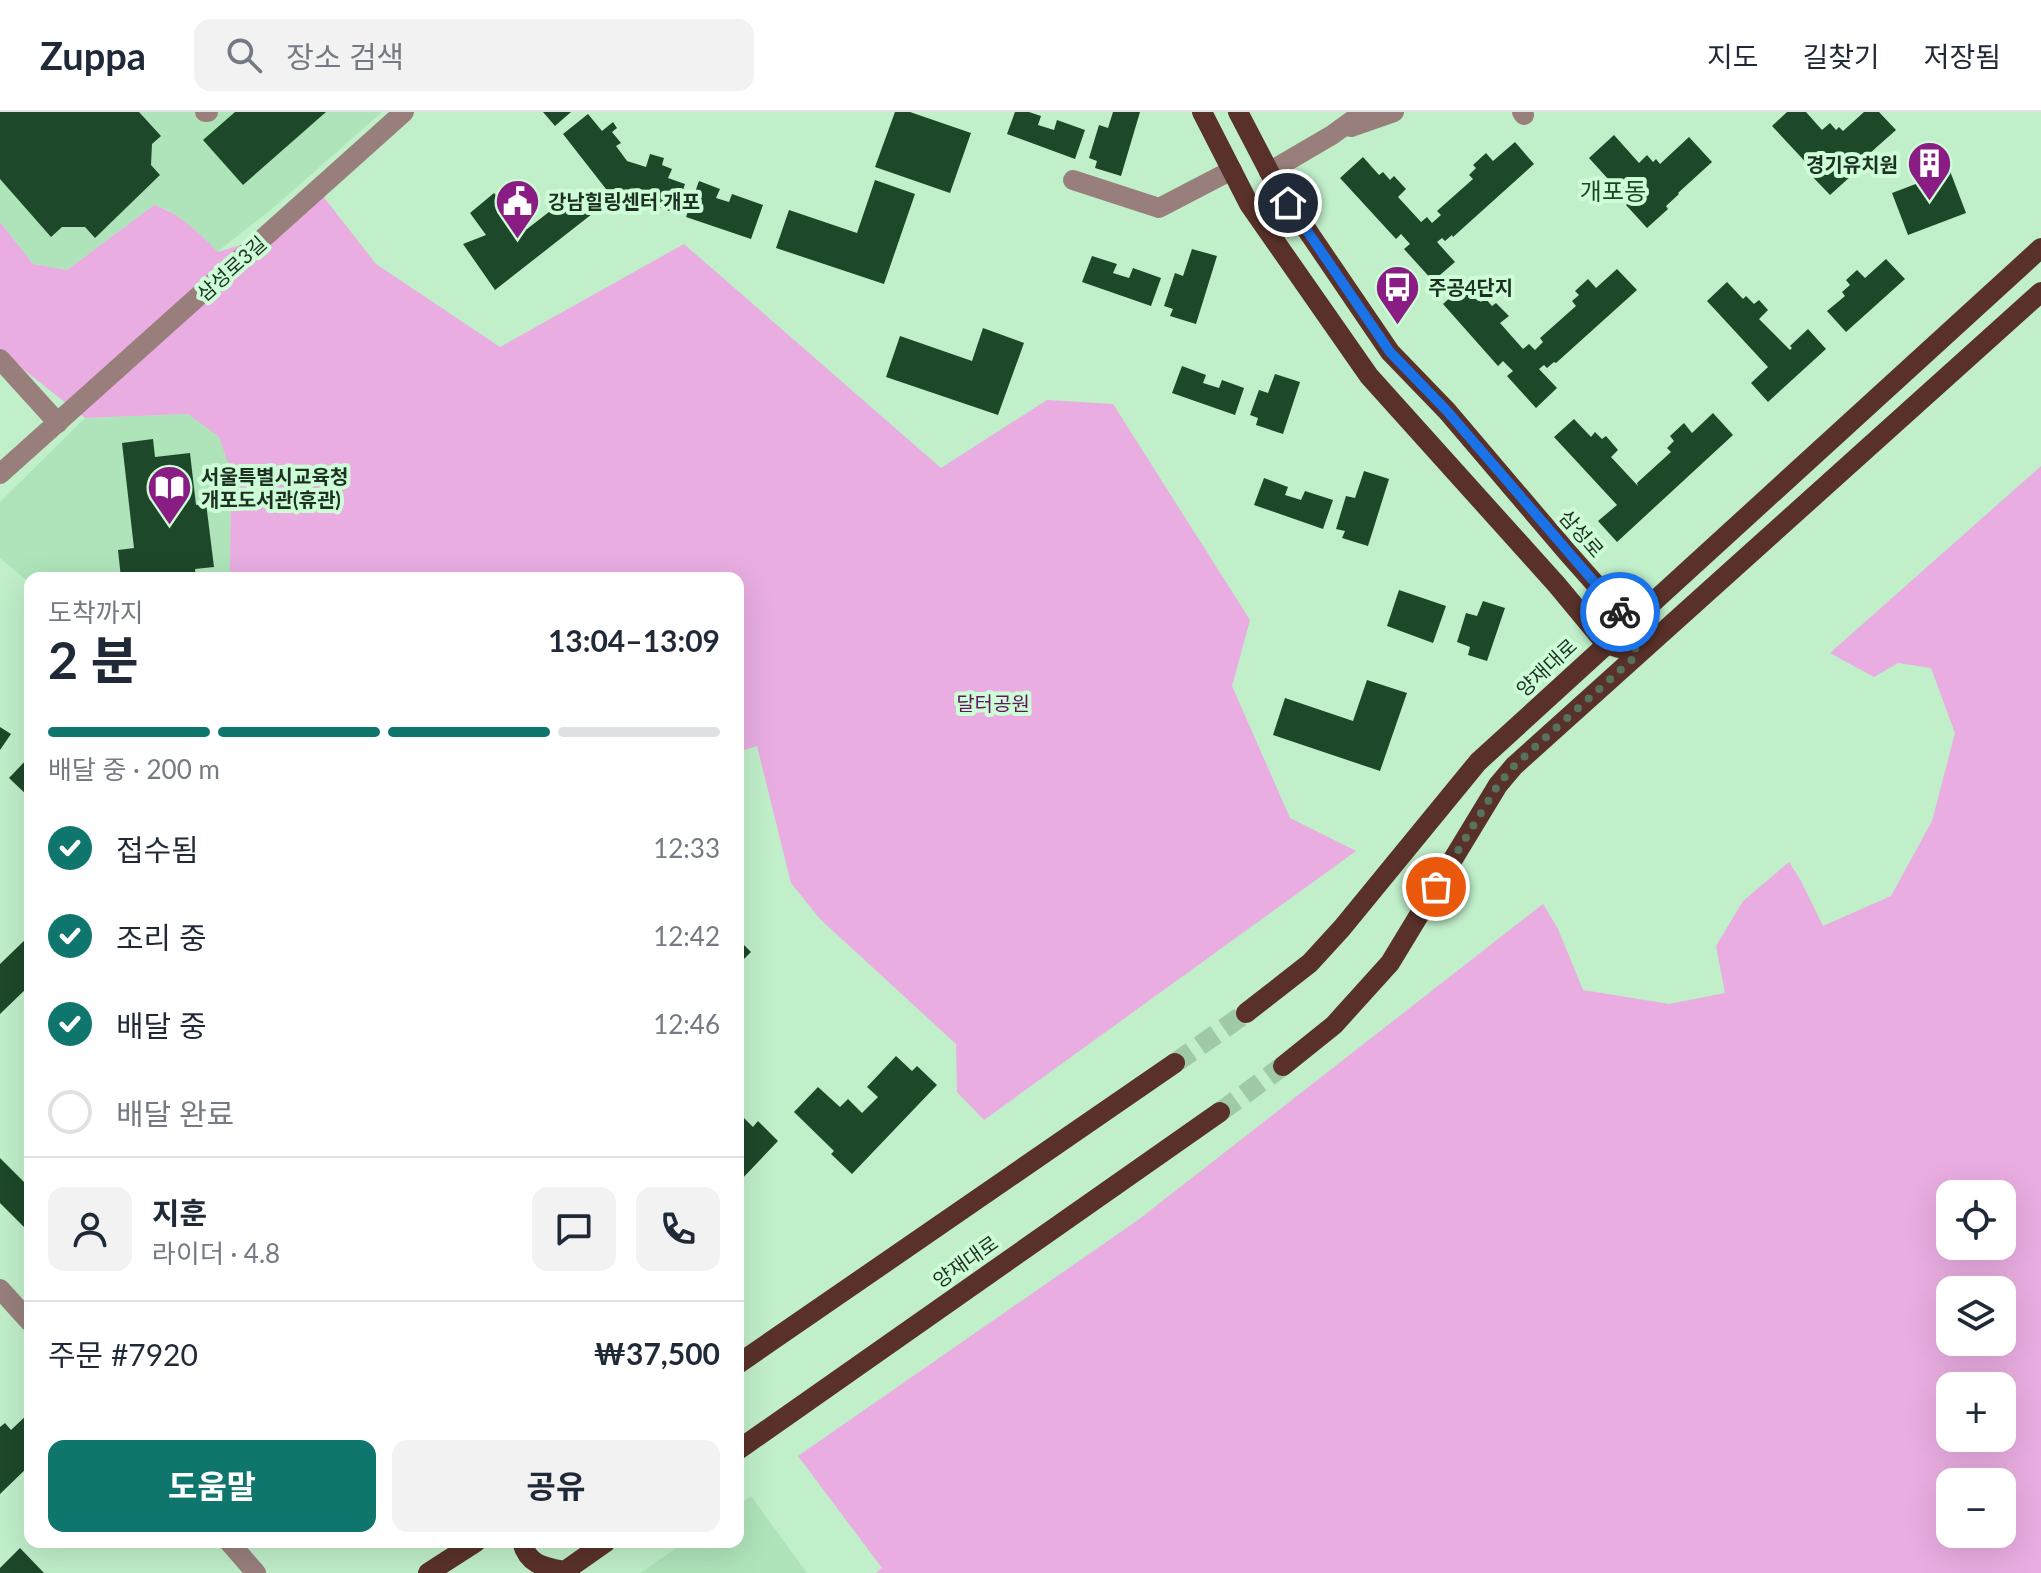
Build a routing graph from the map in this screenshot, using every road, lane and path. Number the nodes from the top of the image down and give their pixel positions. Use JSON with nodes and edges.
{"nodes":[{"id":1,"x":404,"y":112,"type":"edge"},
{"id":2,"x":1202,"y":112,"type":"edge"},
{"id":3,"x":1238,"y":112,"type":"edge"},
{"id":4,"x":1352,"y":112,"type":"edge"},
{"id":5,"x":1364,"y":112,"type":"edge"},
{"id":6,"x":1394,"y":112,"type":"edge"},
{"id":7,"x":1332,"y":135,"type":"junction"},
{"id":8,"x":1232,"y":170,"type":"junction"},
{"id":9,"x":1269,"y":172,"type":"junction"},
{"id":10,"x":1073,"y":180,"type":"dead end"},
{"id":11,"x":2041,"y":248,"type":"edge"},
{"id":12,"x":2041,"y":292,"type":"edge"},
{"id":13,"x":0,"y":359,"type":"edge"},
{"id":14,"x":58,"y":423,"type":"junction"},
{"id":15,"x":0,"y":474,"type":"edge"},
{"id":16,"x":1629,"y":622,"type":"junction"},
{"id":17,"x":1606,"y":644,"type":"junction"},
{"id":18,"x":1637,"y":655,"type":"junction"},
{"id":19,"x":1246,"y":1013,"type":"tunnel mouth"},
{"id":20,"x":1175,"y":1063,"type":"tunnel mouth"},
{"id":21,"x":1283,"y":1066,"type":"tunnel mouth"},
{"id":22,"x":1220,"y":1112,"type":"tunnel mouth"},
{"id":23,"x":0,"y":1289,"type":"edge"},
{"id":24,"x":24,"y":1306,"type":"edge"},
{"id":25,"x":744,"y":1360,"type":"edge"},
{"id":26,"x":744,"y":1446,"type":"edge"},
{"id":27,"x":234,"y":1548,"type":"edge"},
{"id":28,"x":467,"y":1548,"type":"edge"},
{"id":29,"x":523,"y":1548,"type":"edge"},
{"id":30,"x":597,"y":1548,"type":"edge"},
{"id":31,"x":563,"y":1572,"type":"edge"},
{"id":32,"x":256,"y":1573,"type":"edge"},
{"id":33,"x":428,"y":1573,"type":"edge"}],
"edges":[{"from":1,"to":14,"type":"street","name":"삼성로3길"},
{"from":2,"to":8,"type":"main road"},
{"from":3,"to":9,"type":"main road","name":"삼성로"},
{"from":4,"to":7,"type":"street"},
{"from":5,"to":7,"type":"street"},
{"from":6,"to":7,"type":"street"},
{"from":7,"to":9,"type":"street"},
{"from":8,"to":10,"type":"street"},
{"from":8,"to":17,"type":"main road"},
{"from":9,"to":16,"type":"main road","name":"삼성로"},
{"from":11,"to":16,"type":"main road","name":"양재대로"},
{"from":12,"to":18,"type":"main road"},
{"from":13,"to":14,"type":"street"},
{"from":14,"to":15,"type":"street","name":"삼성로3길"},
{"from":16,"to":17,"type":"main road","name":"양재대로"},
{"from":16,"to":18,"type":"main road","name":"삼성로"},
{"from":17,"to":18,"type":"main road"},
{"from":17,"to":19,"type":"main road","name":"양재대로"},
{"from":18,"to":21,"type":"main road"},
{"from":20,"to":25,"type":"main road"},
{"from":22,"to":26,"type":"main road","name":"양재대로"},
{"from":23,"to":24,"type":"street"},
{"from":27,"to":32,"type":"street"},
{"from":28,"to":33,"type":"main road"},
{"from":29,"to":31,"type":"main road"},
{"from":30,"to":31,"type":"main road"}]}
